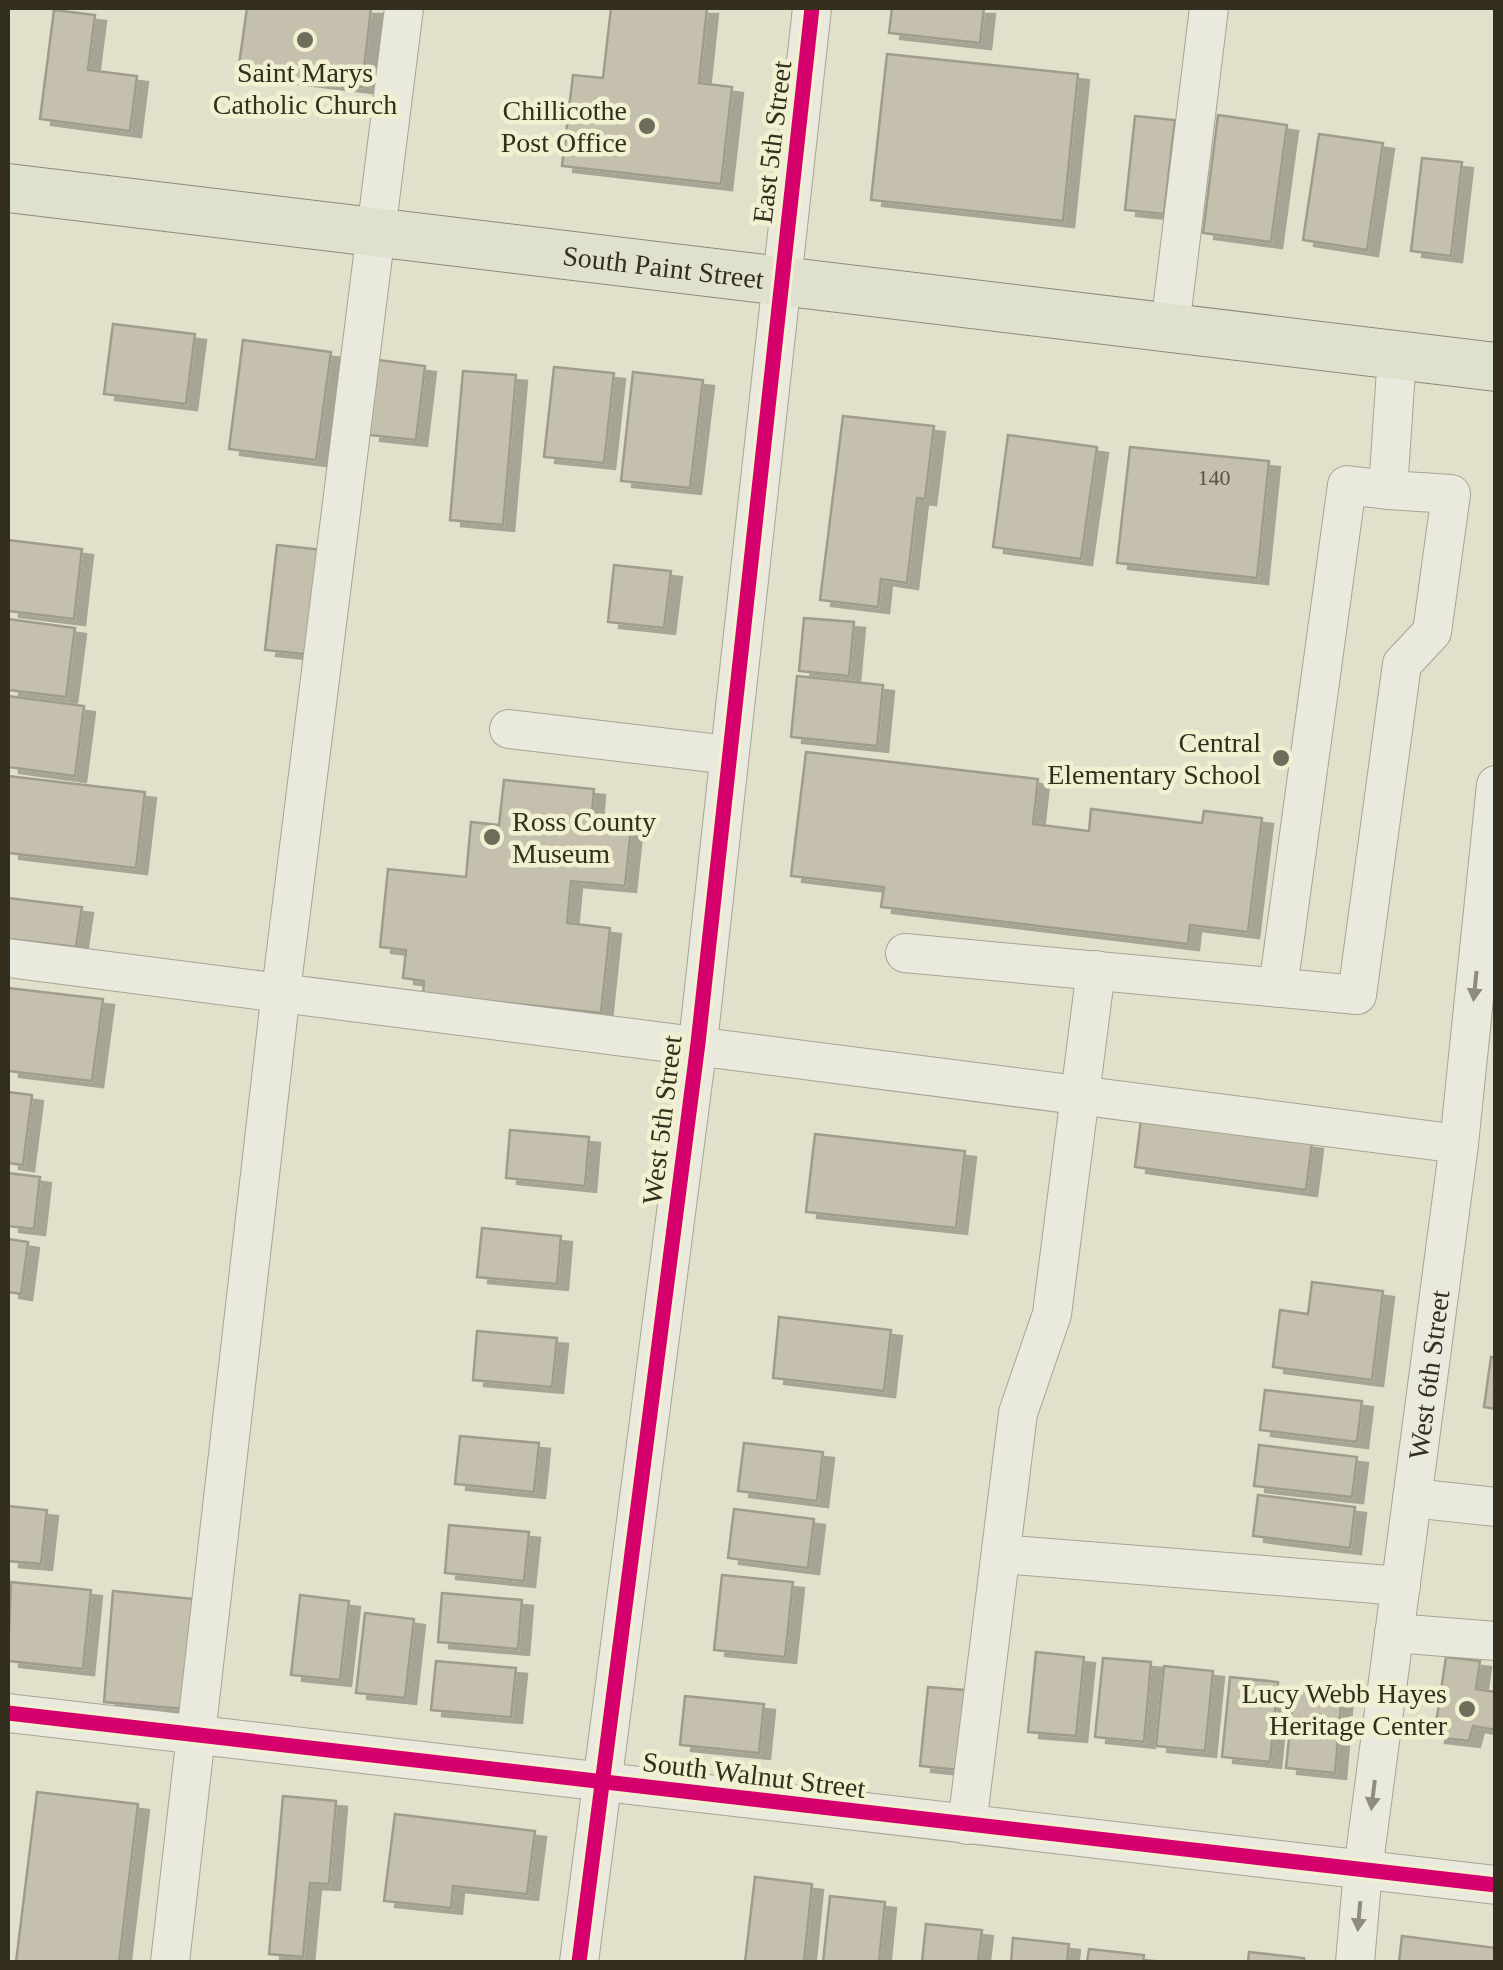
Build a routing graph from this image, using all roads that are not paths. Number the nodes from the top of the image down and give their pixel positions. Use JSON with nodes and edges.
{"nodes":[{"id":1,"x":404,"y":8,"type":"edge"},
{"id":2,"x":812,"y":8,"type":"edge"},
{"id":3,"x":1209,"y":8,"type":"edge"},
{"id":4,"x":8,"y":188,"type":"edge"},
{"id":5,"x":377,"y":232,"type":"junction"},
{"id":6,"x":781,"y":282,"type":"junction"},
{"id":7,"x":1170,"y":327,"type":"junction"},
{"id":8,"x":1397,"y":355,"type":"junction"},
{"id":9,"x":1496,"y":367,"type":"edge"},
{"id":10,"x":1388,"y":490,"type":"junction"},
{"id":11,"x":509,"y":729,"type":"dead end"},
{"id":12,"x":729,"y":755,"type":"junction"},
{"id":13,"x":1496,"y":785,"type":"edge"},
{"id":14,"x":906,"y":953,"type":"dead end"},
{"id":15,"x":8,"y":958,"type":"edge"},
{"id":16,"x":1096,"y":970,"type":"junction"},
{"id":17,"x":1278,"y":988,"type":"junction"},
{"id":18,"x":280,"y":991,"type":"junction"},
{"id":19,"x":698,"y":1043,"type":"junction"},
{"id":20,"x":1081,"y":1098,"type":"junction"},
{"id":21,"x":1459,"y":1144,"type":"junction"},
{"id":22,"x":1412,"y":1498,"type":"junction"},
{"id":23,"x":1496,"y":1507,"type":"edge"},
{"id":24,"x":1001,"y":1554,"type":"junction"},
{"id":25,"x":1400,"y":1586,"type":"junction"},
{"id":26,"x":1394,"y":1633,"type":"junction"},
{"id":27,"x":1496,"y":1641,"type":"edge"},
{"id":28,"x":8,"y":1713,"type":"edge"},
{"id":29,"x":199,"y":1736,"type":"junction"},
{"id":30,"x":602,"y":1782,"type":"junction"},
{"id":31,"x":968,"y":1824,"type":"junction"},
{"id":32,"x":1363,"y":1870,"type":"junction"},
{"id":33,"x":1496,"y":1885,"type":"edge"},
{"id":34,"x":170,"y":1962,"type":"edge"},
{"id":35,"x":579,"y":1962,"type":"edge"},
{"id":36,"x":1355,"y":1962,"type":"edge"}],
"edges":[{"from":1,"to":5,"type":"street"},
{"from":2,"to":6,"type":"street","name":"East 5th Street"},
{"from":3,"to":7,"type":"street"},
{"from":4,"to":5,"type":"main road","name":"South Paint Street"},
{"from":5,"to":6,"type":"main road","name":"South Paint Street"},
{"from":5,"to":18,"type":"street"},
{"from":6,"to":7,"type":"main road","name":"South Paint Street"},
{"from":6,"to":12,"type":"street","name":"West 5th Street"},
{"from":7,"to":8,"type":"main road","name":"South Paint Street"},
{"from":8,"to":9,"type":"main road","name":"South Paint Street"},
{"from":8,"to":10,"type":"street"},
{"from":10,"to":17,"type":"street"},
{"from":10,"to":17,"type":"street"},
{"from":11,"to":12,"type":"street"},
{"from":12,"to":19,"type":"street","name":"West 5th Street"},
{"from":13,"to":21,"type":"street","name":"West 6th Street","one_way":true},
{"from":14,"to":16,"type":"street"},
{"from":15,"to":18,"type":"street"},
{"from":16,"to":17,"type":"street"},
{"from":16,"to":20,"type":"street"},
{"from":18,"to":19,"type":"street"},
{"from":18,"to":29,"type":"street"},
{"from":19,"to":20,"type":"street"},
{"from":19,"to":30,"type":"street","name":"West 5th Street"},
{"from":20,"to":21,"type":"street"},
{"from":20,"to":24,"type":"street"},
{"from":21,"to":22,"type":"street","name":"West 6th Street"},
{"from":22,"to":23,"type":"street"},
{"from":22,"to":25,"type":"street","name":"West 6th Street"},
{"from":24,"to":25,"type":"street"},
{"from":24,"to":31,"type":"street"},
{"from":25,"to":26,"type":"street","name":"West 6th Street"},
{"from":26,"to":27,"type":"street"},
{"from":26,"to":32,"type":"street","name":"West 6th Street","one_way":true},
{"from":28,"to":29,"type":"street","name":"South Walnut Street"},
{"from":29,"to":30,"type":"street","name":"South Walnut Street"},
{"from":29,"to":34,"type":"street"},
{"from":30,"to":31,"type":"street","name":"South Walnut Street"},
{"from":30,"to":35,"type":"street","name":"West 5th Street"},
{"from":31,"to":32,"type":"street","name":"South Walnut Street"},
{"from":32,"to":33,"type":"street","name":"South Walnut Street"},
{"from":32,"to":36,"type":"street","name":"West 6th Street","one_way":true}]}
